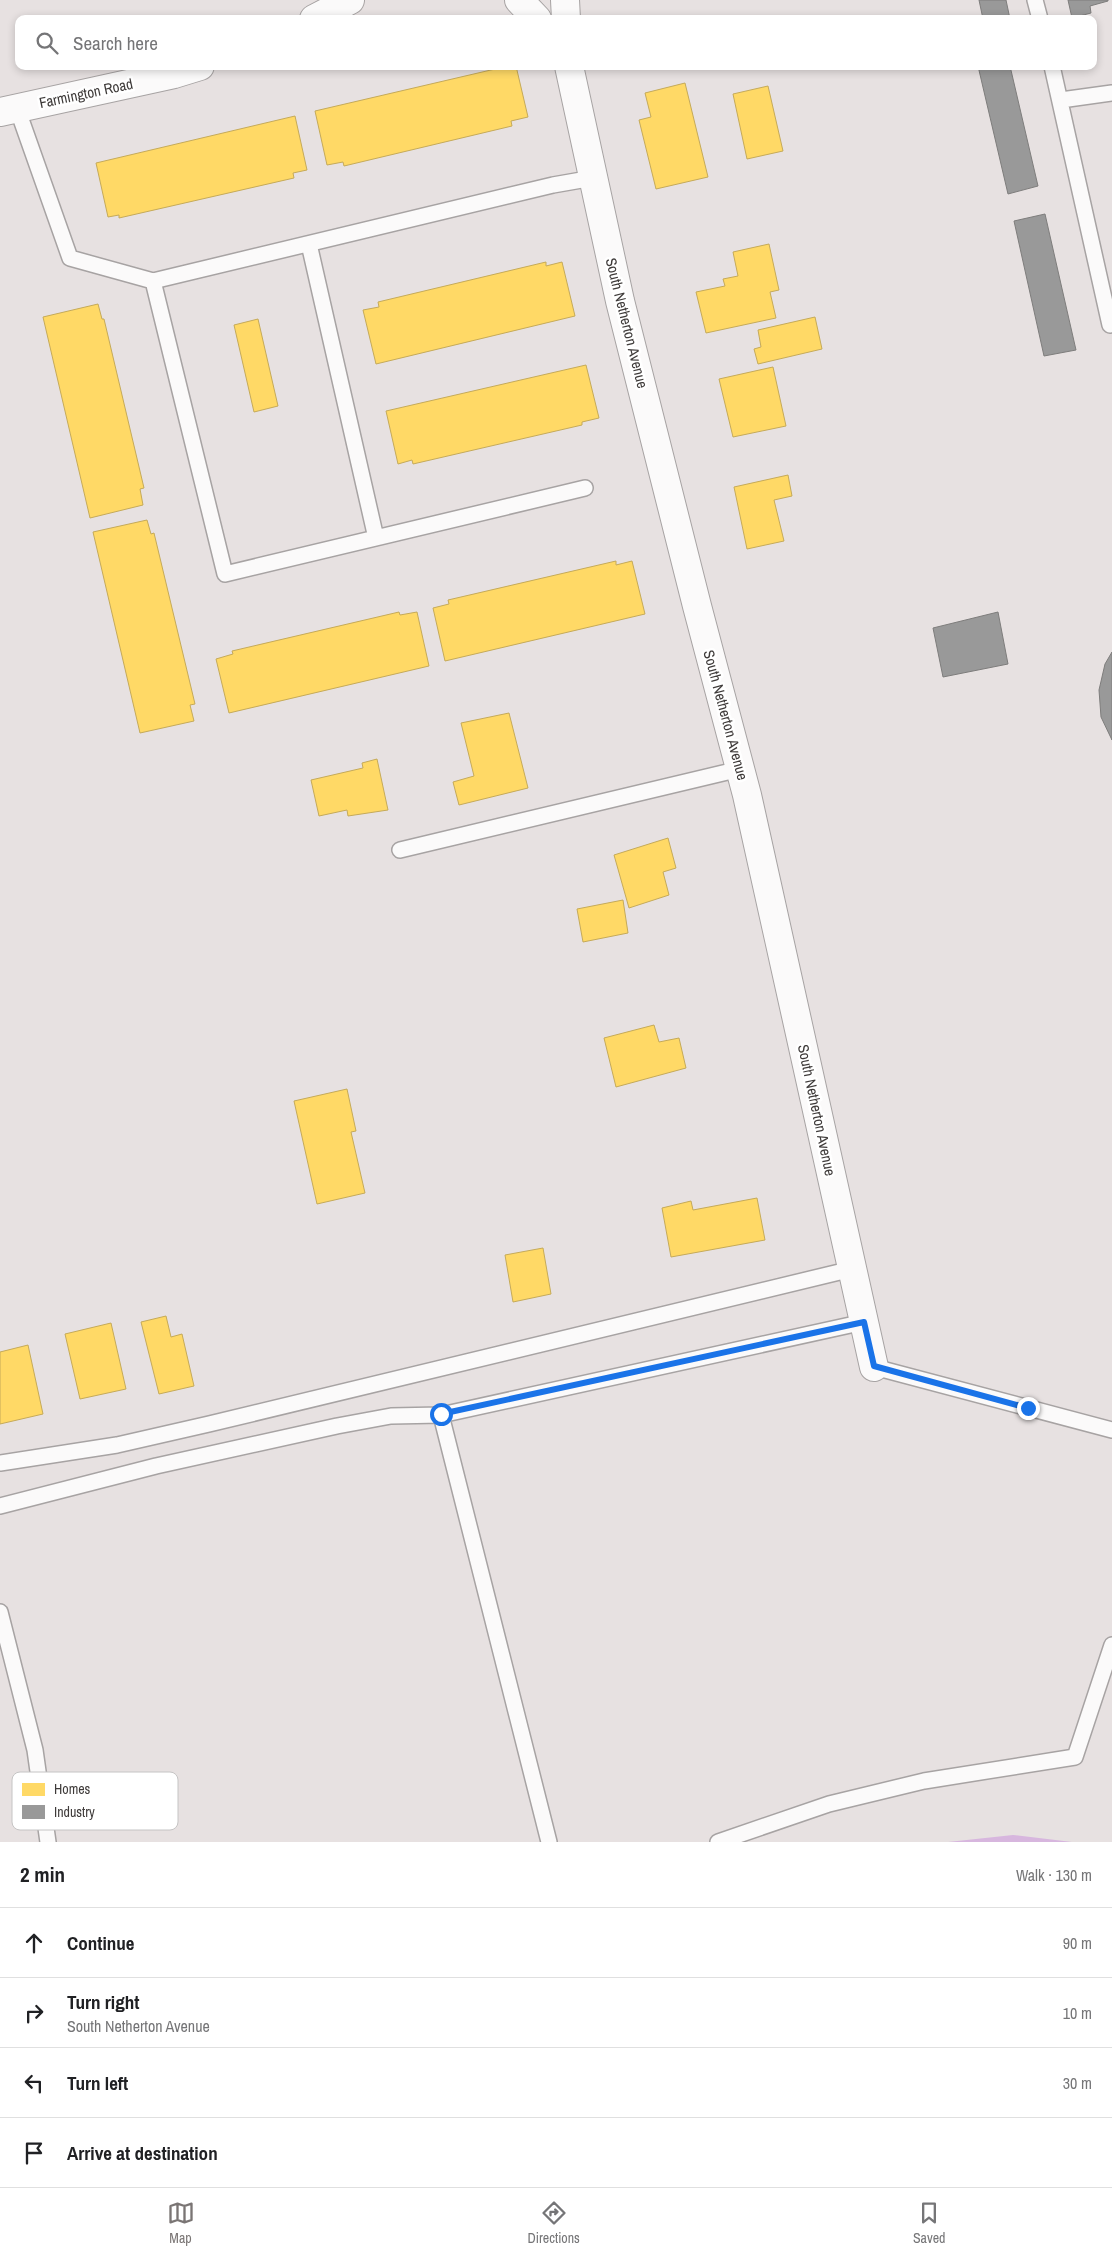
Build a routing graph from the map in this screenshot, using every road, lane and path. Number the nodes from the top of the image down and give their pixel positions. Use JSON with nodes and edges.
{"nodes":[{"id":1,"x":350,"y":0,"type":"edge"},
{"id":2,"x":519,"y":0,"type":"edge"},
{"id":3,"x":565,"y":0,"type":"edge"},
{"id":4,"x":1035,"y":0,"type":"edge"},
{"id":5,"x":322,"y":15,"type":"edge"},
{"id":6,"x":533,"y":15,"type":"edge"},
{"id":7,"x":566,"y":15,"type":"edge"},
{"id":8,"x":1039,"y":15,"type":"edge"},
{"id":9,"x":187,"y":70,"type":"edge"},
{"id":10,"x":570,"y":70,"type":"edge"},
{"id":11,"x":1053,"y":70,"type":"edge"},
{"id":12,"x":1112,"y":94,"type":"edge"},
{"id":13,"x":1061,"y":100,"type":"junction"},
{"id":14,"x":9,"y":110,"type":"edge"},
{"id":15,"x":593,"y":178,"type":"junction"},
{"id":16,"x":309,"y":244,"type":"junction"},
{"id":17,"x":152,"y":281,"type":"junction"},
{"id":18,"x":1110,"y":325,"type":"dead end"},
{"id":19,"x":585,"y":488,"type":"dead end"},
{"id":20,"x":376,"y":538,"type":"junction"},
{"id":21,"x":740,"y":769,"type":"junction"},
{"id":22,"x":400,"y":850,"type":"dead end"},
{"id":23,"x":852,"y":1269,"type":"junction"},
{"id":24,"x":864,"y":1322,"type":"junction"},
{"id":25,"x":874,"y":1366,"type":"joint"},
{"id":26,"x":441,"y":1414,"type":"junction"},
{"id":27,"x":1112,"y":1430,"type":"edge"},
{"id":28,"x":0,"y":1463,"type":"edge"},
{"id":29,"x":0,"y":1506,"type":"edge"},
{"id":30,"x":0,"y":1612,"type":"edge"},
{"id":31,"x":1112,"y":1645,"type":"edge"},
{"id":32,"x":38,"y":1772,"type":"edge"},
{"id":33,"x":549,"y":1842,"type":"edge"},
{"id":34,"x":718,"y":1842,"type":"edge"}],
"edges":[{"from":1,"to":5,"type":"street"},
{"from":2,"to":6,"type":"street"},
{"from":3,"to":7,"type":"street"},
{"from":4,"to":8,"type":"lane"},
{"from":9,"to":14,"type":"street","name":"Farmington Road"},
{"from":10,"to":15,"type":"street","name":"South Netherton Avenue"},
{"from":11,"to":13,"type":"lane"},
{"from":12,"to":13,"type":"lane"},
{"from":13,"to":18,"type":"lane"},
{"from":14,"to":17,"type":"lane"},
{"from":15,"to":16,"type":"lane"},
{"from":15,"to":21,"type":"street","name":"South Netherton Avenue"},
{"from":16,"to":17,"type":"lane"},
{"from":16,"to":20,"type":"lane"},
{"from":17,"to":20,"type":"lane"},
{"from":19,"to":20,"type":"lane"},
{"from":21,"to":22,"type":"lane"},
{"from":21,"to":23,"type":"street","name":"South Netherton Avenue"},
{"from":23,"to":24,"type":"street","name":"South Netherton Avenue"},
{"from":23,"to":28,"type":"lane"},
{"from":24,"to":25,"type":"street","name":"South Netherton Avenue"},
{"from":24,"to":26,"type":"lane"},
{"from":25,"to":27,"type":"lane"},
{"from":26,"to":29,"type":"lane"},
{"from":26,"to":33,"type":"lane"},
{"from":30,"to":32,"type":"lane"},
{"from":31,"to":34,"type":"lane"}]}
